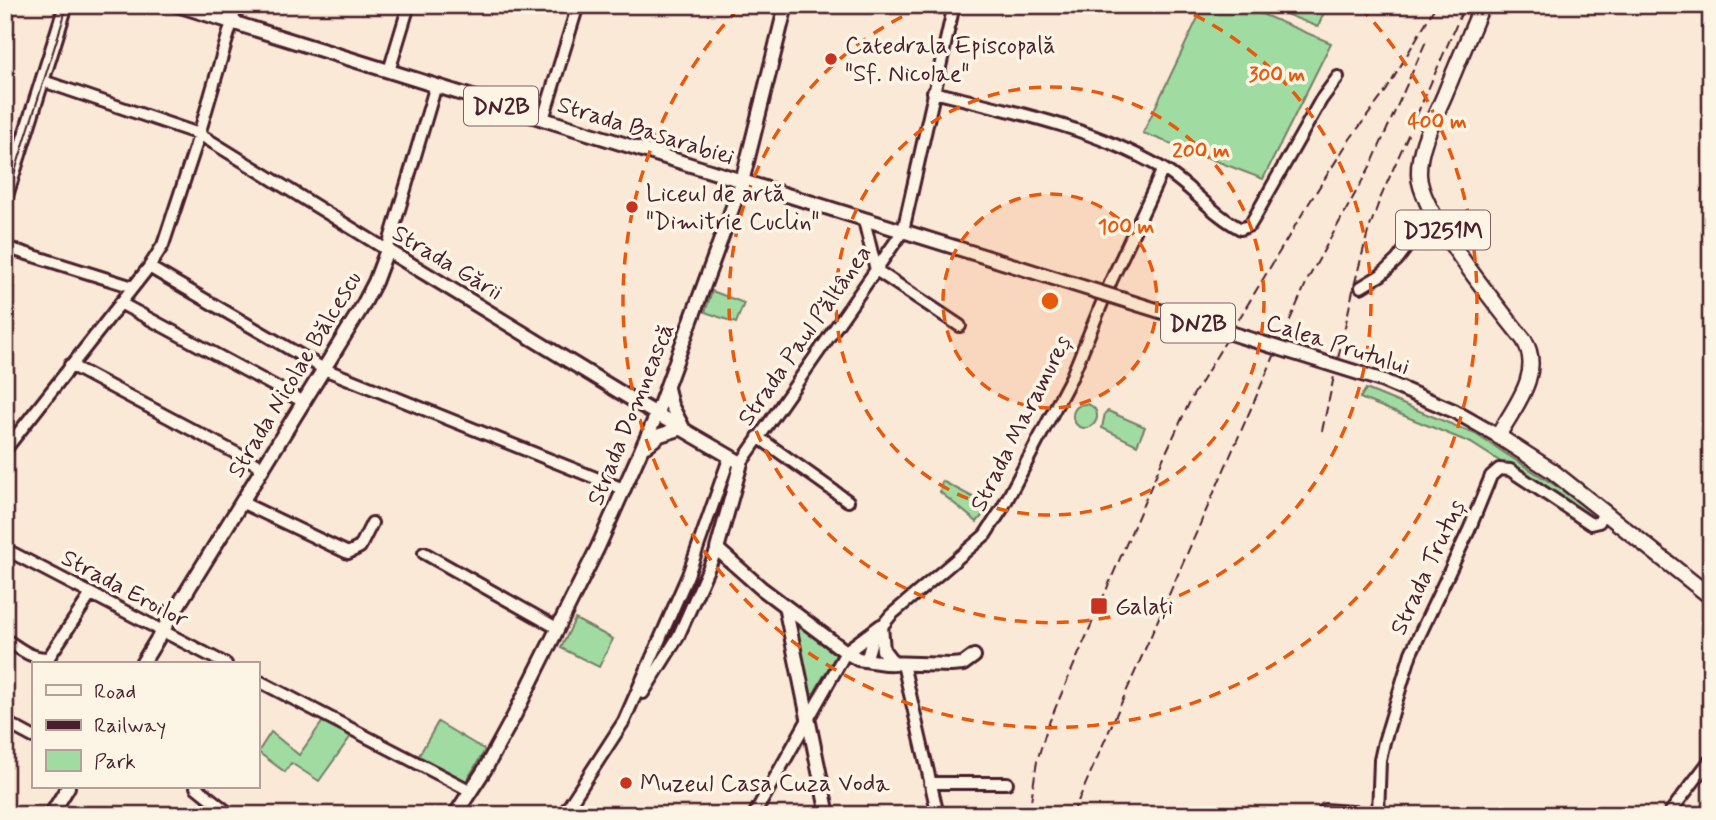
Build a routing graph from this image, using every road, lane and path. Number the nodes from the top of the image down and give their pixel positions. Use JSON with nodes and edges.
{"nodes":[{"id":1,"x":75,"y":5,"type":"edge"},
{"id":2,"x":177,"y":5,"type":"edge"},
{"id":3,"x":237,"y":5,"type":"edge"},
{"id":4,"x":409,"y":5,"type":"edge"},
{"id":5,"x":578,"y":5,"type":"edge"},
{"id":6,"x":786,"y":5,"type":"edge"},
{"id":7,"x":954,"y":5,"type":"edge"},
{"id":8,"x":1482,"y":5,"type":"edge"},
{"id":9,"x":64,"y":10,"type":"edge"},
{"id":10,"x":231,"y":23,"type":"junction"},
{"id":11,"x":389,"y":71,"type":"junction"},
{"id":12,"x":1338,"y":77,"type":"dead end"},
{"id":13,"x":43,"y":81,"type":"junction"},
{"id":14,"x":436,"y":85,"type":"junction"},
{"id":15,"x":933,"y":92,"type":"junction"},
{"id":16,"x":543,"y":119,"type":"junction"},
{"id":17,"x":199,"y":134,"type":"junction"},
{"id":18,"x":1163,"y":169,"type":"junction"},
{"id":19,"x":742,"y":182,"type":"junction"},
{"id":20,"x":5,"y":199,"type":"edge"},
{"id":21,"x":1432,"y":213,"type":"junction"},
{"id":22,"x":864,"y":220,"type":"junction"},
{"id":23,"x":903,"y":231,"type":"junction"},
{"id":24,"x":5,"y":247,"type":"edge"},
{"id":25,"x":387,"y":250,"type":"junction"},
{"id":26,"x":149,"y":267,"type":"junction"},
{"id":27,"x":876,"y":270,"type":"junction"},
{"id":28,"x":133,"y":287,"type":"junction"},
{"id":29,"x":1361,"y":287,"type":"dead end"},
{"id":30,"x":120,"y":303,"type":"junction"},
{"id":31,"x":960,"y":326,"type":"dead end"},
{"id":32,"x":70,"y":365,"type":"junction"},
{"id":33,"x":324,"y":369,"type":"junction"},
{"id":34,"x":667,"y":388,"type":"junction"},
{"id":35,"x":304,"y":402,"type":"junction"},
{"id":36,"x":657,"y":414,"type":"junction"},
{"id":37,"x":683,"y":428,"type":"junction"},
{"id":38,"x":1498,"y":436,"type":"junction"},
{"id":39,"x":758,"y":437,"type":"junction"},
{"id":40,"x":5,"y":450,"type":"edge"},
{"id":41,"x":639,"y":455,"type":"junction"},
{"id":42,"x":735,"y":459,"type":"junction"},
{"id":43,"x":264,"y":468,"type":"junction"},
{"id":44,"x":623,"y":489,"type":"junction"},
{"id":45,"x":848,"y":501,"type":"dead end"},
{"id":46,"x":243,"y":502,"type":"junction"},
{"id":47,"x":1605,"y":512,"type":"junction"},
{"id":48,"x":372,"y":523,"type":"dead end"},
{"id":49,"x":5,"y":549,"type":"edge"},
{"id":50,"x":717,"y":549,"type":"junction"},
{"id":51,"x":424,"y":553,"type":"dead end"},
{"id":52,"x":91,"y":594,"type":"junction"},
{"id":53,"x":1711,"y":597,"type":"edge"},
{"id":54,"x":785,"y":606,"type":"junction"},
{"id":55,"x":881,"y":626,"type":"junction"},
{"id":56,"x":557,"y":628,"type":"junction"},
{"id":57,"x":163,"y":631,"type":"junction"},
{"id":58,"x":5,"y":639,"type":"edge"},
{"id":59,"x":846,"y":652,"type":"junction"},
{"id":60,"x":974,"y":656,"type":"dead end"},
{"id":61,"x":866,"y":661,"type":"junction"},
{"id":62,"x":143,"y":662,"type":"edge"},
{"id":63,"x":222,"y":662,"type":"edge"},
{"id":64,"x":898,"y":664,"type":"junction"},
{"id":65,"x":259,"y":681,"type":"edge"},
{"id":66,"x":807,"y":720,"type":"junction"},
{"id":67,"x":624,"y":721,"type":"junction"},
{"id":68,"x":5,"y":722,"type":"edge"},
{"id":69,"x":32,"y":736,"type":"edge"},
{"id":70,"x":1711,"y":760,"type":"edge"},
{"id":71,"x":930,"y":783,"type":"junction"},
{"id":72,"x":1007,"y":783,"type":"dead end"},
{"id":73,"x":67,"y":788,"type":"edge"},
{"id":74,"x":197,"y":788,"type":"edge"},
{"id":75,"x":471,"y":791,"type":"junction"},
{"id":76,"x":1325,"y":810,"type":"dead end"},
{"id":77,"x":1378,"y":814,"type":"edge"},
{"id":78,"x":51,"y":815,"type":"edge"},
{"id":79,"x":231,"y":815,"type":"edge"},
{"id":80,"x":455,"y":815,"type":"edge"},
{"id":81,"x":564,"y":815,"type":"edge"},
{"id":82,"x":754,"y":815,"type":"edge"},
{"id":83,"x":828,"y":815,"type":"edge"},
{"id":84,"x":937,"y":815,"type":"edge"},
{"id":85,"x":1391,"y":815,"type":"edge"},
{"id":86,"x":1668,"y":815,"type":"edge"}],
"edges":[{"from":1,"to":9,"type":"main road"},
{"from":2,"to":10,"type":"main road","name":"Strada Basarabiei","number":"DN2B"},
{"from":3,"to":10,"type":"street"},
{"from":4,"to":11,"type":"street"},
{"from":5,"to":16,"type":"street"},
{"from":6,"to":19,"type":"main road","name":"Strada Domnească"},
{"from":7,"to":15,"type":"street"},
{"from":8,"to":21,"type":"highway","number":"DJ251M"},
{"from":9,"to":13,"type":"main road"},
{"from":10,"to":11,"type":"main road","name":"Strada Basarabiei","number":"DN2B"},
{"from":10,"to":17,"type":"street"},
{"from":11,"to":14,"type":"main road","name":"Strada Basarabiei","number":"DN2B"},
{"from":12,"to":18,"type":"street"},
{"from":13,"to":17,"type":"street","name":"Strada Gării"},
{"from":13,"to":20,"type":"main road"},
{"from":14,"to":16,"type":"main road","name":"Strada Basarabiei","number":"DN2B"},
{"from":14,"to":25,"type":"street","name":"Strada Nicolae Bălcescu"},
{"from":15,"to":18,"type":"street"},
{"from":15,"to":23,"type":"street"},
{"from":16,"to":19,"type":"main road","name":"Strada Basarabiei","number":"DN2B"},
{"from":17,"to":25,"type":"street","name":"Strada Gării"},
{"from":17,"to":26,"type":"street"},
{"from":18,"to":55,"type":"street","name":"Strada Maramureș"},
{"from":19,"to":22,"type":"main road","name":"Calea Prutului","number":"DN2B"},
{"from":19,"to":34,"type":"main road","name":"Strada Domnească"},
{"from":21,"to":29,"type":"street"},
{"from":21,"to":38,"type":"highway","number":"DJ251M"},
{"from":22,"to":23,"type":"main road","name":"Calea Prutului","number":"DN2B"},
{"from":22,"to":27,"type":"street"},
{"from":23,"to":27,"type":"street","name":"Strada Paul Păltânea"},
{"from":23,"to":38,"type":"main road","name":"Calea Prutului","number":"DN2B","bridge":true},
{"from":24,"to":28,"type":"street"},
{"from":25,"to":33,"type":"main road","name":"Strada Nicolae Bălcescu"},
{"from":25,"to":36,"type":"main road","name":"Strada Gării"},
{"from":26,"to":28,"type":"street"},
{"from":26,"to":33,"type":"street"},
{"from":27,"to":31,"type":"street"},
{"from":27,"to":39,"type":"street","name":"Strada Paul Păltânea"},
{"from":28,"to":30,"type":"street"},
{"from":30,"to":32,"type":"street"},
{"from":30,"to":35,"type":"street"},
{"from":32,"to":40,"type":"street"},
{"from":32,"to":43,"type":"street"},
{"from":33,"to":35,"type":"main road","name":"Strada Nicolae Bălcescu"},
{"from":33,"to":44,"type":"street"},
{"from":34,"to":36,"type":"main road","name":"Strada Domnească"},
{"from":34,"to":37,"type":"main road"},
{"from":35,"to":43,"type":"main road","name":"Strada Nicolae Bălcescu"},
{"from":36,"to":37,"type":"main road","name":"Strada Gării"},
{"from":36,"to":41,"type":"main road","name":"Strada Domnească"},
{"from":37,"to":41,"type":"main road"},
{"from":37,"to":42,"type":"main road","name":"Strada Gării"},
{"from":38,"to":47,"type":"highway","name":"Calea Prutului","number":"DN2B"},
{"from":39,"to":42,"type":"street","name":"Strada Paul Păltânea"},
{"from":39,"to":45,"type":"street"},
{"from":41,"to":44,"type":"main road","name":"Strada Domnească"},
{"from":42,"to":50,"type":"main road"},
{"from":42,"to":67,"type":"street","name":"Strada Paul Păltânea"},
{"from":43,"to":46,"type":"main road","name":"Strada Nicolae Bălcescu"},
{"from":44,"to":56,"type":"main road","name":"Strada Domnească"},
{"from":46,"to":48,"type":"street"},
{"from":46,"to":57,"type":"main road","name":"Strada Nicolae Bălcescu"},
{"from":47,"to":53,"type":"highway","name":"Calea Prutului","number":"DN2B"},
{"from":47,"to":77,"type":"street","name":"Strada Trutuș"},
{"from":49,"to":52,"type":"street","name":"Strada Eroilor"},
{"from":50,"to":54,"type":"main road"},
{"from":50,"to":67,"type":"street"},
{"from":51,"to":56,"type":"street"},
{"from":52,"to":57,"type":"street","name":"Strada Eroilor"},
{"from":52,"to":58,"type":"street"},
{"from":54,"to":59,"type":"main road"},
{"from":54,"to":66,"type":"main road"},
{"from":55,"to":59,"type":"main road"},
{"from":55,"to":61,"type":"street","name":"Strada Maramureș"},
{"from":55,"to":64,"type":"main road"},
{"from":56,"to":75,"type":"main road","name":"Strada Domnească"},
{"from":57,"to":62,"type":"main road","name":"Strada Nicolae Bălcescu"},
{"from":57,"to":63,"type":"street","name":"Strada Eroilor"},
{"from":59,"to":61,"type":"main road"},
{"from":59,"to":66,"type":"street"},
{"from":60,"to":64,"type":"main road"},
{"from":61,"to":64,"type":"main road"},
{"from":64,"to":71,"type":"street"},
{"from":65,"to":75,"type":"street"},
{"from":66,"to":82,"type":"street"},
{"from":66,"to":83,"type":"main road"},
{"from":67,"to":81,"type":"street"},
{"from":68,"to":69,"type":"street"},
{"from":70,"to":86,"type":"street"},
{"from":71,"to":72,"type":"street"},
{"from":71,"to":84,"type":"street"},
{"from":73,"to":78,"type":"main road"},
{"from":74,"to":79,"type":"street"},
{"from":75,"to":80,"type":"main road","name":"Strada Domnească"},
{"from":76,"to":77,"type":"street"},
{"from":77,"to":85,"type":"street"}]}
